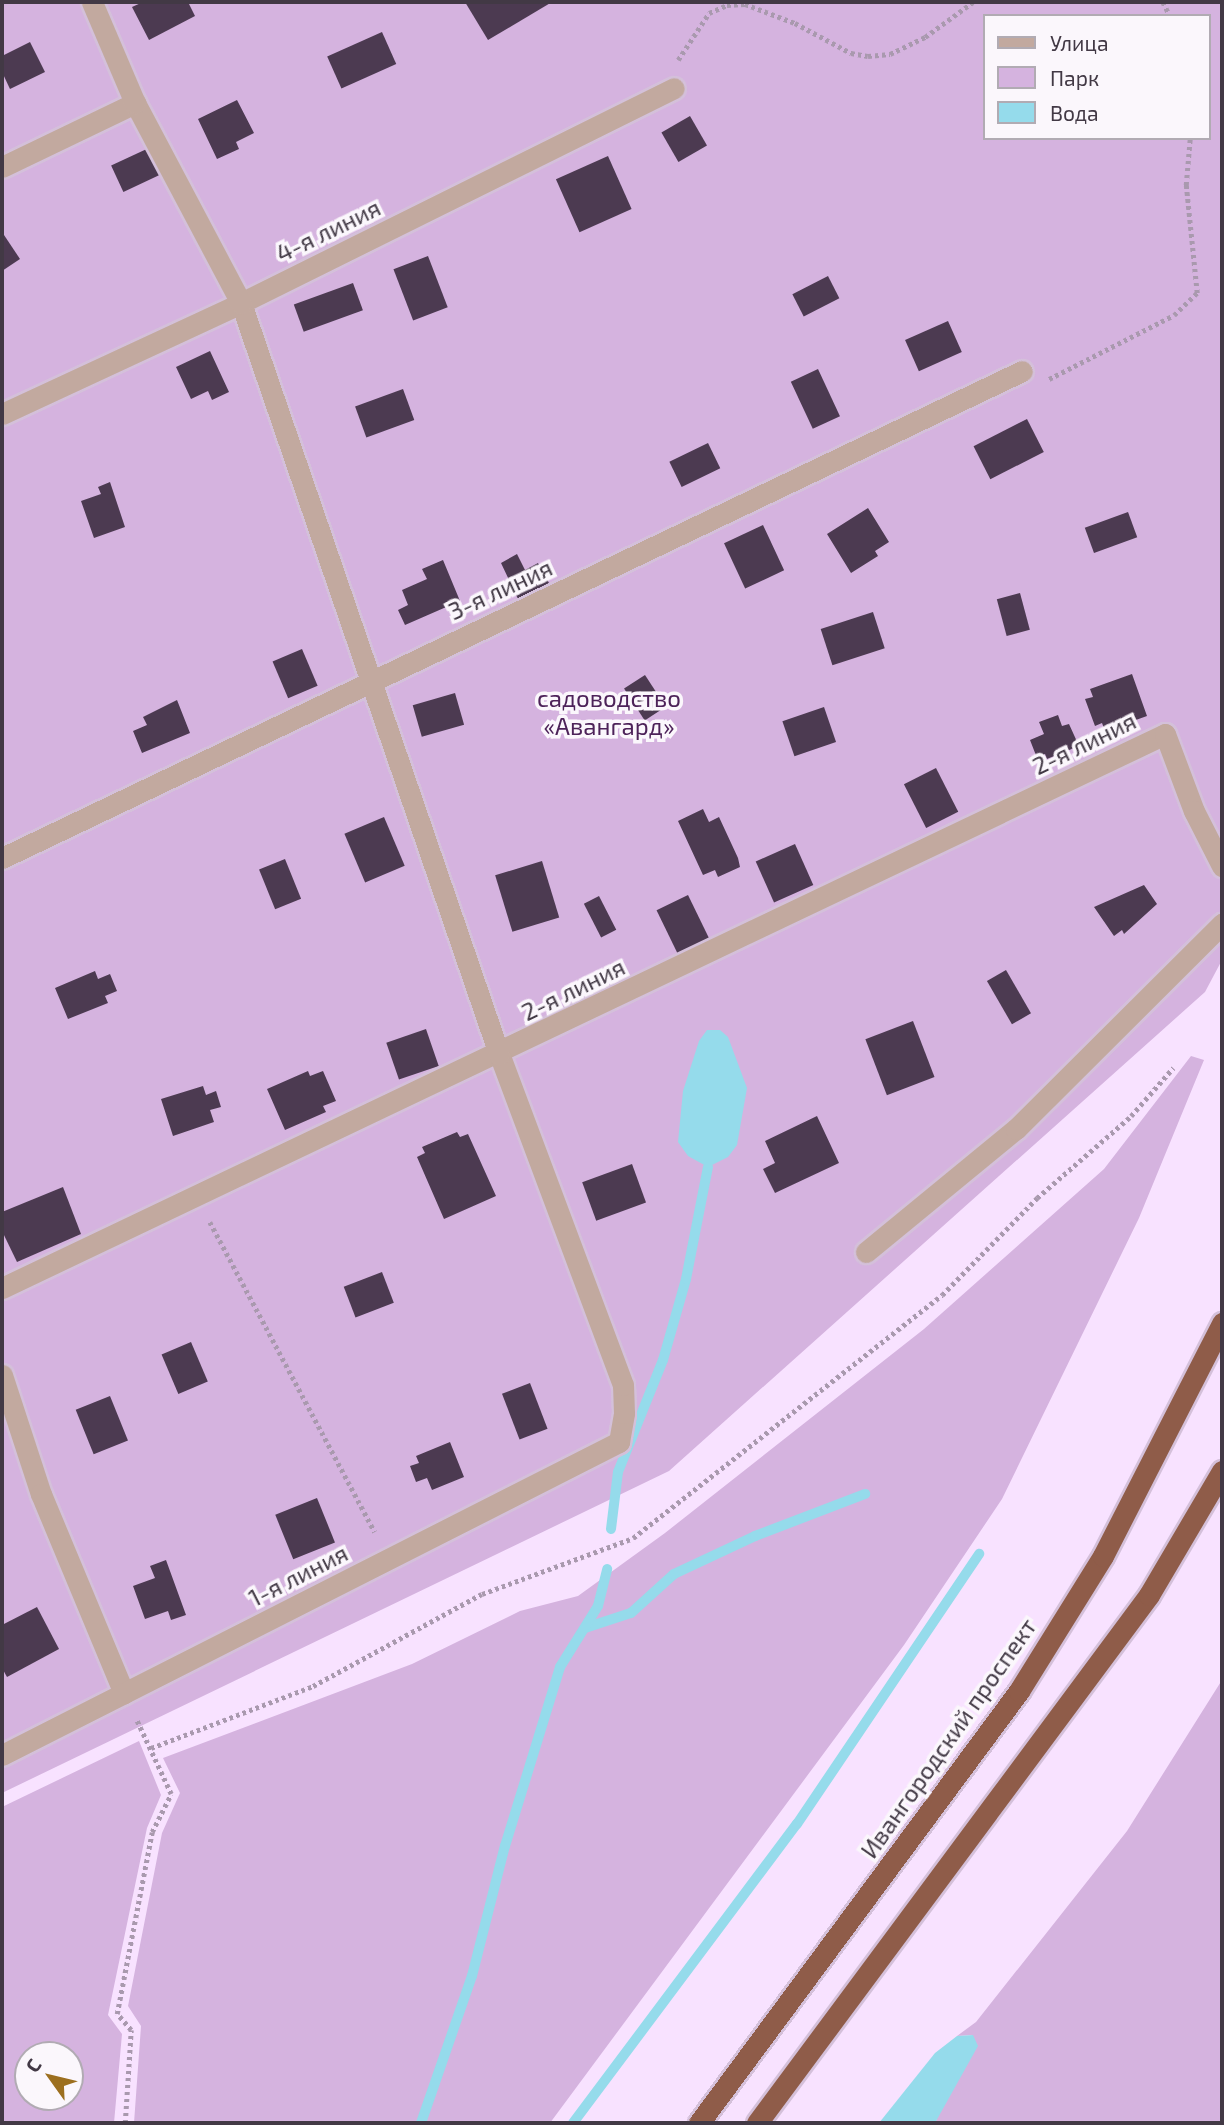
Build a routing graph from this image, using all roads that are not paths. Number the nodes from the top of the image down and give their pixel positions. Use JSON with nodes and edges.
{"nodes":[{"id":1,"x":92,"y":2,"type":"edge"},
{"id":2,"x":674,"y":88,"type":"road end"},
{"id":3,"x":135,"y":103,"type":"junction"},
{"id":4,"x":2,"y":167,"type":"edge"},
{"id":5,"x":241,"y":303,"type":"junction"},
{"id":6,"x":1022,"y":371,"type":"road end"},
{"id":7,"x":2,"y":414,"type":"edge"},
{"id":8,"x":368,"y":681,"type":"junction"},
{"id":9,"x":2,"y":858,"type":"edge"},
{"id":10,"x":1222,"y":866,"type":"edge"},
{"id":11,"x":1222,"y":924,"type":"edge"},
{"id":12,"x":499,"y":1054,"type":"junction"},
{"id":13,"x":866,"y":1252,"type":"dead end"},
{"id":14,"x":2,"y":1288,"type":"edge"},
{"id":15,"x":1222,"y":1323,"type":"edge"},
{"id":16,"x":2,"y":1375,"type":"edge"},
{"id":17,"x":1222,"y":1471,"type":"edge"},
{"id":18,"x":124,"y":1693,"type":"junction"},
{"id":19,"x":2,"y":1755,"type":"edge"},
{"id":20,"x":699,"y":2123,"type":"edge"},
{"id":21,"x":757,"y":2123,"type":"edge"}],
"edges":[{"from":1,"to":3,"type":"street"},
{"from":2,"to":5,"type":"street","name":"4-я линия"},
{"from":3,"to":4,"type":"street"},
{"from":3,"to":5,"type":"street"},
{"from":5,"to":7,"type":"street","name":"4-я линия"},
{"from":5,"to":8,"type":"street"},
{"from":6,"to":8,"type":"street","name":"3-я линия"},
{"from":8,"to":9,"type":"street","name":"3-я линия"},
{"from":8,"to":12,"type":"street"},
{"from":10,"to":12,"type":"street","name":"2-я линия"},
{"from":11,"to":13,"type":"street"},
{"from":12,"to":14,"type":"street","name":"2-я линия"},
{"from":12,"to":18,"type":"street","name":"1-я линия"},
{"from":15,"to":20,"type":"highway","name":"Ивангородский проспект"},
{"from":16,"to":18,"type":"street"},
{"from":17,"to":21,"type":"highway"},
{"from":18,"to":19,"type":"street","name":"1-я линия"}]}
